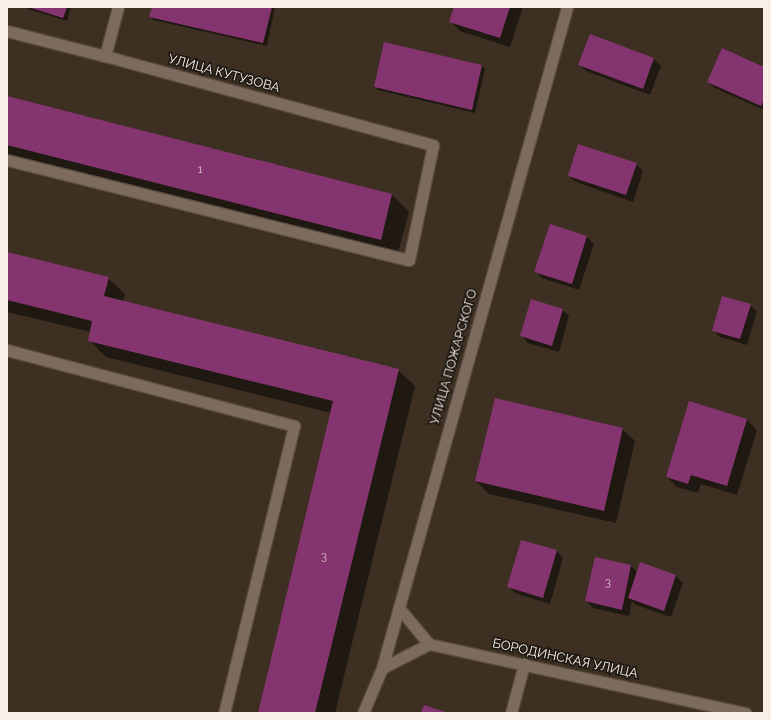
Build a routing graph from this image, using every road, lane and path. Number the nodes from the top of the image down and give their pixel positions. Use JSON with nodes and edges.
{"nodes":[{"id":1,"x":118,"y":7,"type":"edge"},
{"id":2,"x":567,"y":7,"type":"edge"},
{"id":3,"x":7,"y":31,"type":"edge"},
{"id":4,"x":105,"y":56,"type":"junction"},
{"id":5,"x":7,"y":160,"type":"edge"},
{"id":6,"x":7,"y":350,"type":"edge"},
{"id":7,"x":399,"y":608,"type":"junction"},
{"id":8,"x":429,"y":644,"type":"junction"},
{"id":9,"x":524,"y":664,"type":"junction"},
{"id":10,"x":382,"y":668,"type":"junction"},
{"id":11,"x":224,"y":713,"type":"edge"},
{"id":12,"x":363,"y":713,"type":"edge"},
{"id":13,"x":511,"y":713,"type":"edge"},
{"id":14,"x":746,"y":713,"type":"edge"}],
"edges":[{"from":1,"to":4,"type":"street"},
{"from":2,"to":7,"type":"street","name":"УЛИЦА ПОЖАРСКОГО"},
{"from":3,"to":4,"type":"street","name":"УЛИЦА КУТУЗОВА"},
{"from":4,"to":5,"type":"street","name":"УЛИЦА КУТУЗОВА"},
{"from":6,"to":11,"type":"street"},
{"from":7,"to":8,"type":"street"},
{"from":7,"to":10,"type":"street","name":"УЛИЦА ПОЖАРСКОГО"},
{"from":8,"to":9,"type":"street","name":"БОРОДИНСКАЯ УЛИЦА"},
{"from":8,"to":10,"type":"street"},
{"from":9,"to":13,"type":"street"},
{"from":9,"to":14,"type":"street","name":"БОРОДИНСКАЯ УЛИЦА"},
{"from":10,"to":12,"type":"street","name":"УЛИЦА ПОЖАРСКОГО"}]}
